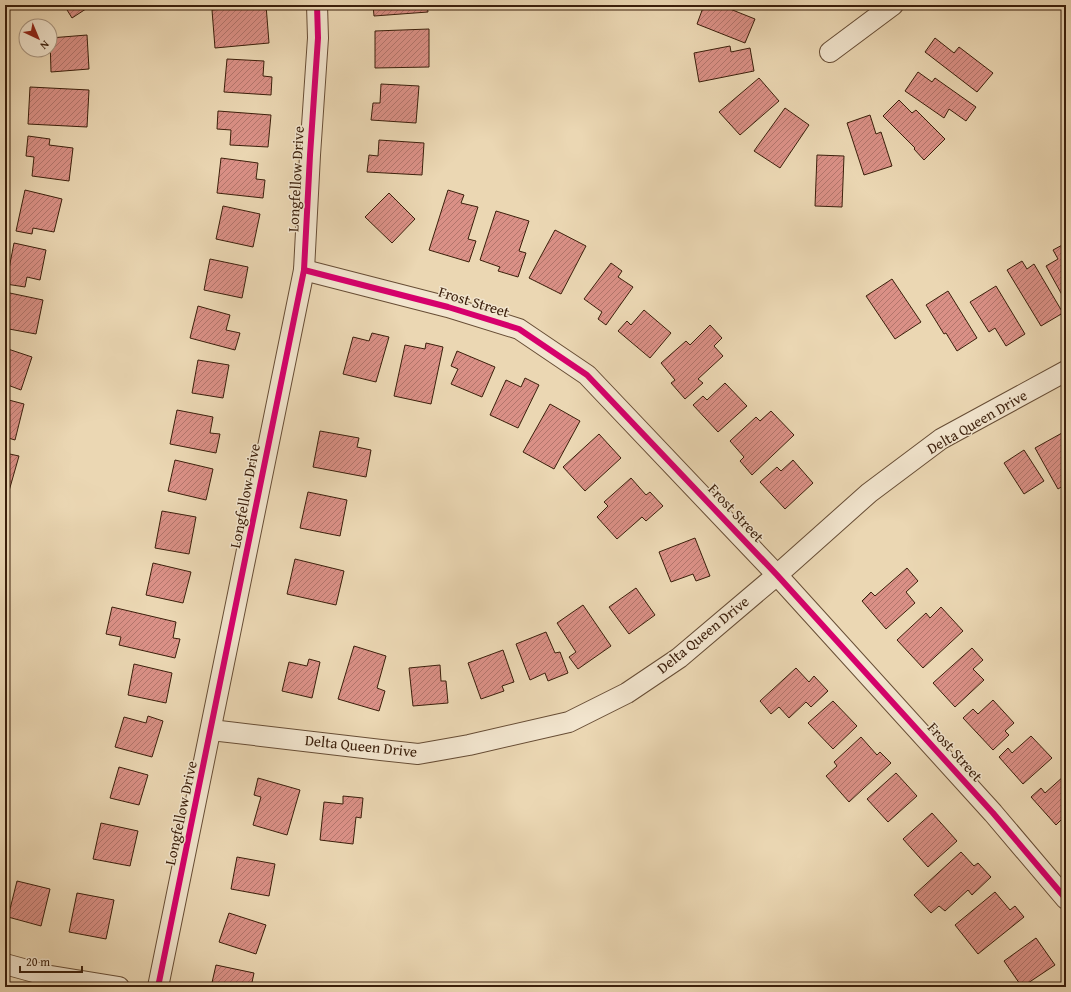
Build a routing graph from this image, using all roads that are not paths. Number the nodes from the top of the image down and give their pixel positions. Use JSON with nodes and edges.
{"nodes":[{"id":1,"x":317,"y":5,"type":"edge"},
{"id":2,"x":893,"y":5,"type":"edge"},
{"id":3,"x":830,"y":52,"type":"dead end"},
{"id":4,"x":304,"y":270,"type":"junction"},
{"id":5,"x":1066,"y":371,"type":"edge"},
{"id":6,"x":777,"y":575,"type":"junction"},
{"id":7,"x":211,"y":730,"type":"junction"},
{"id":8,"x":1066,"y":899,"type":"edge"},
{"id":9,"x":5,"y":964,"type":"edge"},
{"id":10,"x":119,"y":987,"type":"edge"},
{"id":11,"x":158,"y":987,"type":"edge"}],
"edges":[{"from":1,"to":4,"type":"street","name":"Longfellow Drive"},
{"from":2,"to":3,"type":"street"},
{"from":4,"to":6,"type":"street","name":"Frost Street"},
{"from":4,"to":7,"type":"street","name":"Longfellow Drive"},
{"from":5,"to":6,"type":"street","name":"Delta Queen Drive"},
{"from":6,"to":7,"type":"street","name":"Delta Queen Drive"},
{"from":6,"to":8,"type":"street","name":"Frost Street"},
{"from":7,"to":11,"type":"street","name":"Longfellow Drive"},
{"from":9,"to":10,"type":"street"}]}
